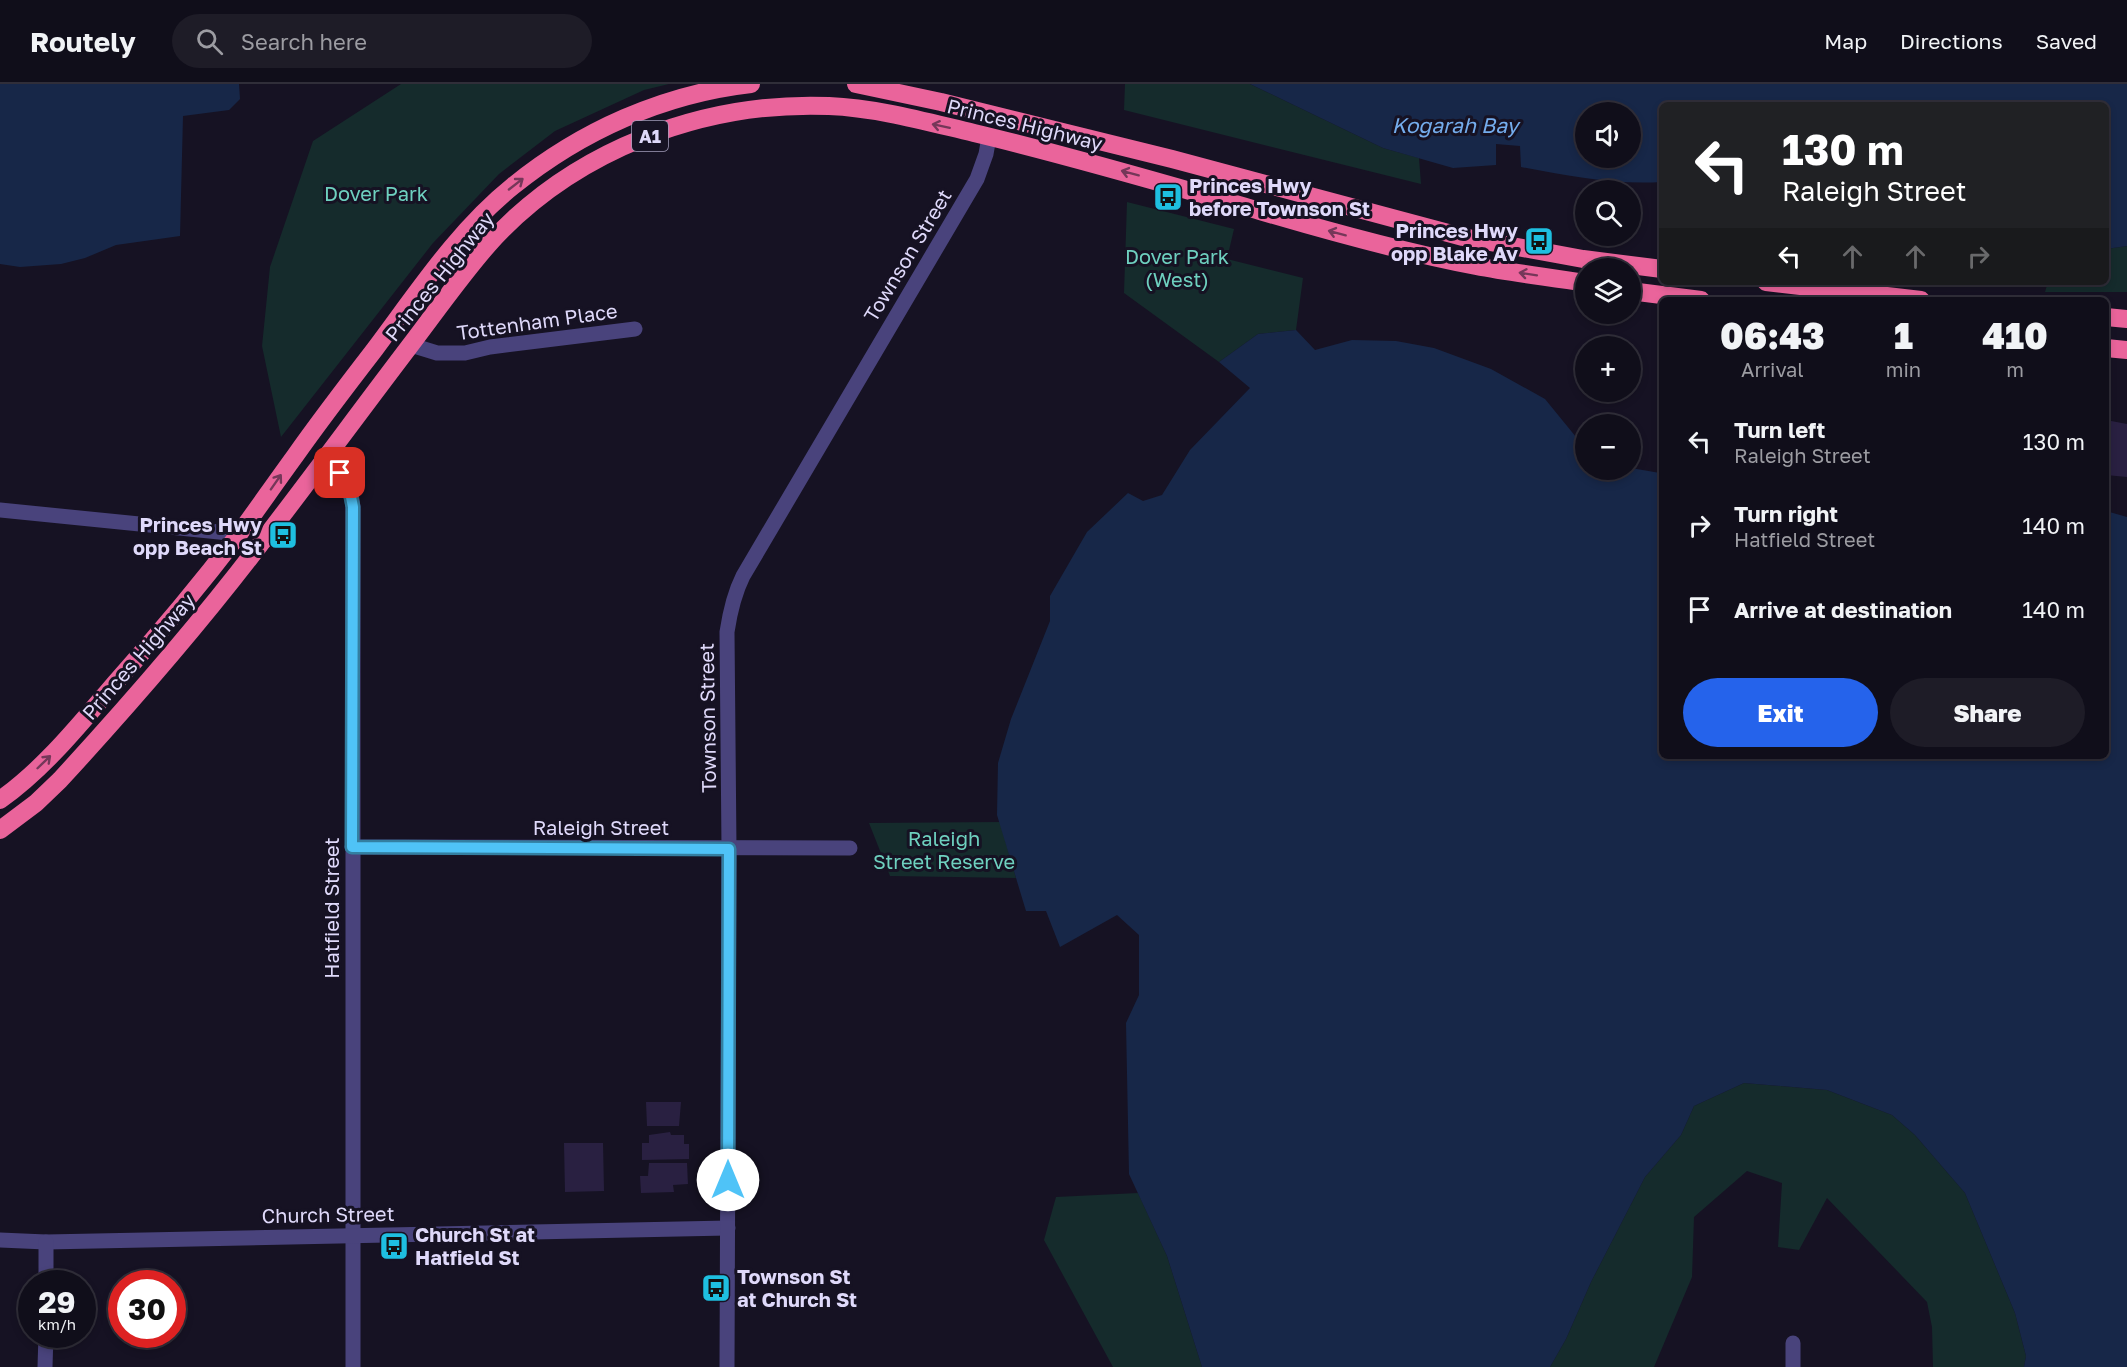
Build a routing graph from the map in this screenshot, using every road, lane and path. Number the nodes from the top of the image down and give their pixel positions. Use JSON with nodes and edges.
{"nodes":[{"id":1,"x":751,"y":84,"type":"edge"},
{"id":2,"x":855,"y":84,"type":"edge"},
{"id":3,"x":989,"y":137,"type":"junction"},
{"id":4,"x":1659,"y":269,"type":"edge"},
{"id":5,"x":1575,"y":281,"type":"edge"},
{"id":6,"x":1792,"y":285,"type":"edge"},
{"id":7,"x":1641,"y":292,"type":"edge"},
{"id":8,"x":1677,"y":297,"type":"edge"},
{"id":9,"x":1896,"y":297,"type":"edge"},
{"id":10,"x":2109,"y":317,"type":"edge"},
{"id":11,"x":2127,"y":319,"type":"edge"},
{"id":12,"x":635,"y":329,"type":"dead end"},
{"id":13,"x":411,"y":345,"type":"junction"},
{"id":14,"x":2109,"y":348,"type":"edge"},
{"id":15,"x":2127,"y":350,"type":"edge"},
{"id":16,"x":324,"y":459,"type":"junction"},
{"id":17,"x":0,"y":510,"type":"edge"},
{"id":18,"x":239,"y":534,"type":"junction"},
{"id":19,"x":0,"y":800,"type":"edge"},
{"id":20,"x":0,"y":830,"type":"edge"},
{"id":21,"x":352,"y":847,"type":"junction"},
{"id":22,"x":850,"y":848,"type":"dead end"},
{"id":23,"x":729,"y":849,"type":"junction"},
{"id":24,"x":728,"y":1228,"type":"junction"},
{"id":25,"x":353,"y":1235,"type":"junction"},
{"id":26,"x":0,"y":1240,"type":"edge"},
{"id":27,"x":46,"y":1242,"type":"junction"},
{"id":28,"x":46,"y":1270,"type":"edge"},
{"id":29,"x":1793,"y":1343,"type":"dead end"},
{"id":30,"x":46,"y":1348,"type":"edge"},
{"id":31,"x":45,"y":1367,"type":"edge"},
{"id":32,"x":353,"y":1367,"type":"edge"},
{"id":33,"x":727,"y":1367,"type":"edge"},
{"id":34,"x":1793,"y":1367,"type":"edge"}],
"edges":[{"from":18,"to":1,"type":"highway","name":"Princes Highway","number":"A1","one_way":true},
{"from":2,"to":4,"type":"highway","name":"Princes Highway"},
{"from":5,"to":3,"type":"highway","name":"Princes Highway","number":"A1","one_way":true},
{"from":3,"to":13,"type":"highway","name":"Princes Highway","number":"A1","one_way":true},
{"from":3,"to":23,"type":"street","name":"Townson Street"},
{"from":6,"to":9,"type":"highway"},
{"from":7,"to":8,"type":"highway"},
{"from":10,"to":11,"type":"highway"},
{"from":12,"to":13,"type":"street","name":"Tottenham Place"},
{"from":13,"to":16,"type":"highway","name":"Princes Highway","number":"A1"},
{"from":14,"to":15,"type":"highway"},
{"from":16,"to":20,"type":"highway","name":"Princes Highway","number":"A1"},
{"from":16,"to":21,"type":"street","name":"Hatfield Street"},
{"from":17,"to":18,"type":"street"},
{"from":19,"to":18,"type":"highway","name":"Princes Highway","number":"A1","one_way":true},
{"from":21,"to":23,"type":"street","name":"Raleigh Street"},
{"from":21,"to":25,"type":"street","name":"Hatfield Street"},
{"from":22,"to":23,"type":"street","name":"Raleigh Street"},
{"from":23,"to":24,"type":"street","name":"Townson Street"},
{"from":24,"to":25,"type":"street","name":"Church Street"},
{"from":24,"to":33,"type":"street","name":"Townson Street"},
{"from":25,"to":27,"type":"street","name":"Church Street"},
{"from":25,"to":32,"type":"street","name":"Hatfield Street"},
{"from":26,"to":27,"type":"street","name":"Church Street"},
{"from":27,"to":28,"type":"street"},
{"from":29,"to":34,"type":"street"},
{"from":30,"to":31,"type":"street"}]}
